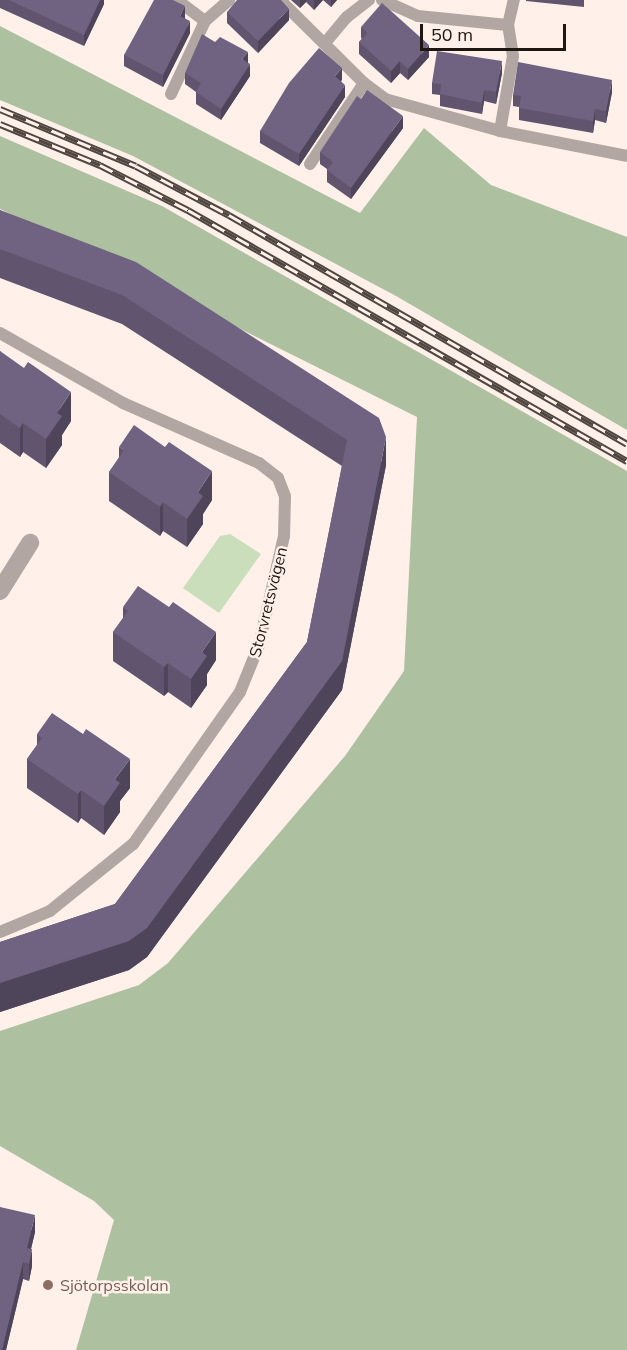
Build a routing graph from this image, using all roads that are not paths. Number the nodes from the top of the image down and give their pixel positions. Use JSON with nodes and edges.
{"nodes":[{"id":1,"x":177,"y":0,"type":"edge"},
{"id":2,"x":229,"y":0,"type":"edge"},
{"id":3,"x":280,"y":0,"type":"edge"},
{"id":4,"x":369,"y":0,"type":"edge"},
{"id":5,"x":382,"y":0,"type":"edge"},
{"id":6,"x":514,"y":0,"type":"edge"},
{"id":7,"x":205,"y":21,"type":"junction"},
{"id":8,"x":508,"y":25,"type":"junction"},
{"id":9,"x":325,"y":43,"type":"junction"},
{"id":10,"x":364,"y":83,"type":"junction"},
{"id":11,"x":171,"y":94,"type":"dead end"},
{"id":12,"x":500,"y":130,"type":"junction"},
{"id":13,"x":627,"y":156,"type":"edge"},
{"id":14,"x":309,"y":164,"type":"dead end"},
{"id":15,"x":0,"y":333,"type":"edge"},
{"id":16,"x":30,"y":543,"type":"dead end"},
{"id":17,"x":0,"y":591,"type":"edge"},
{"id":18,"x":0,"y":932,"type":"edge"}],
"edges":[{"from":1,"to":7,"type":"lane"},
{"from":2,"to":7,"type":"lane"},
{"from":3,"to":9,"type":"lane"},
{"from":4,"to":9,"type":"lane"},
{"from":5,"to":8,"type":"lane"},
{"from":6,"to":8,"type":"lane"},
{"from":7,"to":11,"type":"lane"},
{"from":8,"to":12,"type":"lane"},
{"from":9,"to":10,"type":"lane"},
{"from":10,"to":12,"type":"lane"},
{"from":10,"to":14,"type":"lane"},
{"from":12,"to":13,"type":"lane"},
{"from":15,"to":18,"type":"lane","name":"Storvretsvägen"},
{"from":16,"to":17,"type":"street"}]}
